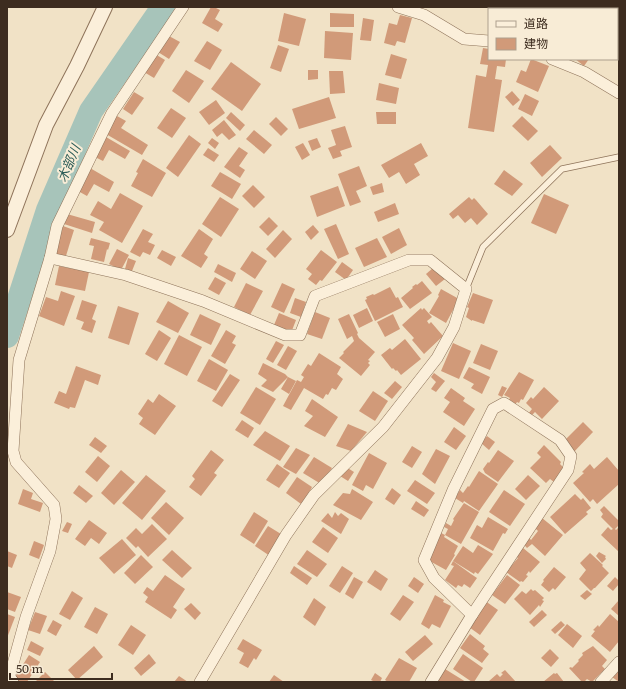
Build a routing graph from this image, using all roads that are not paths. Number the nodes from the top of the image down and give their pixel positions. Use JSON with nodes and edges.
{"nodes":[{"id":1,"x":105,"y":7,"type":"edge"},
{"id":2,"x":183,"y":7,"type":"edge"},
{"id":3,"x":398,"y":7,"type":"edge"},
{"id":4,"x":488,"y":41,"type":"edge"},
{"id":5,"x":554,"y":60,"type":"edge"},
{"id":6,"x":619,"y":93,"type":"edge"},
{"id":7,"x":619,"y":157,"type":"edge"},
{"id":8,"x":7,"y":230,"type":"edge"},
{"id":9,"x":50,"y":258,"type":"junction"},
{"id":10,"x":466,"y":289,"type":"junction"},
{"id":11,"x":472,"y":616,"type":"junction"},
{"id":12,"x":619,"y":662,"type":"edge"},
{"id":13,"x":9,"y":680,"type":"edge"},
{"id":14,"x":200,"y":682,"type":"edge"},
{"id":15,"x":431,"y":682,"type":"edge"},
{"id":16,"x":601,"y":682,"type":"edge"}],
"edges":[{"from":1,"to":8,"type":"street"},
{"from":2,"to":9,"type":"street"},
{"from":3,"to":4,"type":"street"},
{"from":5,"to":6,"type":"street"},
{"from":7,"to":10,"type":"lane"},
{"from":9,"to":10,"type":"street"},
{"from":9,"to":13,"type":"street"},
{"from":10,"to":14,"type":"street"},
{"from":11,"to":11,"type":"street"},
{"from":11,"to":15,"type":"street"},
{"from":12,"to":16,"type":"street"}]}
